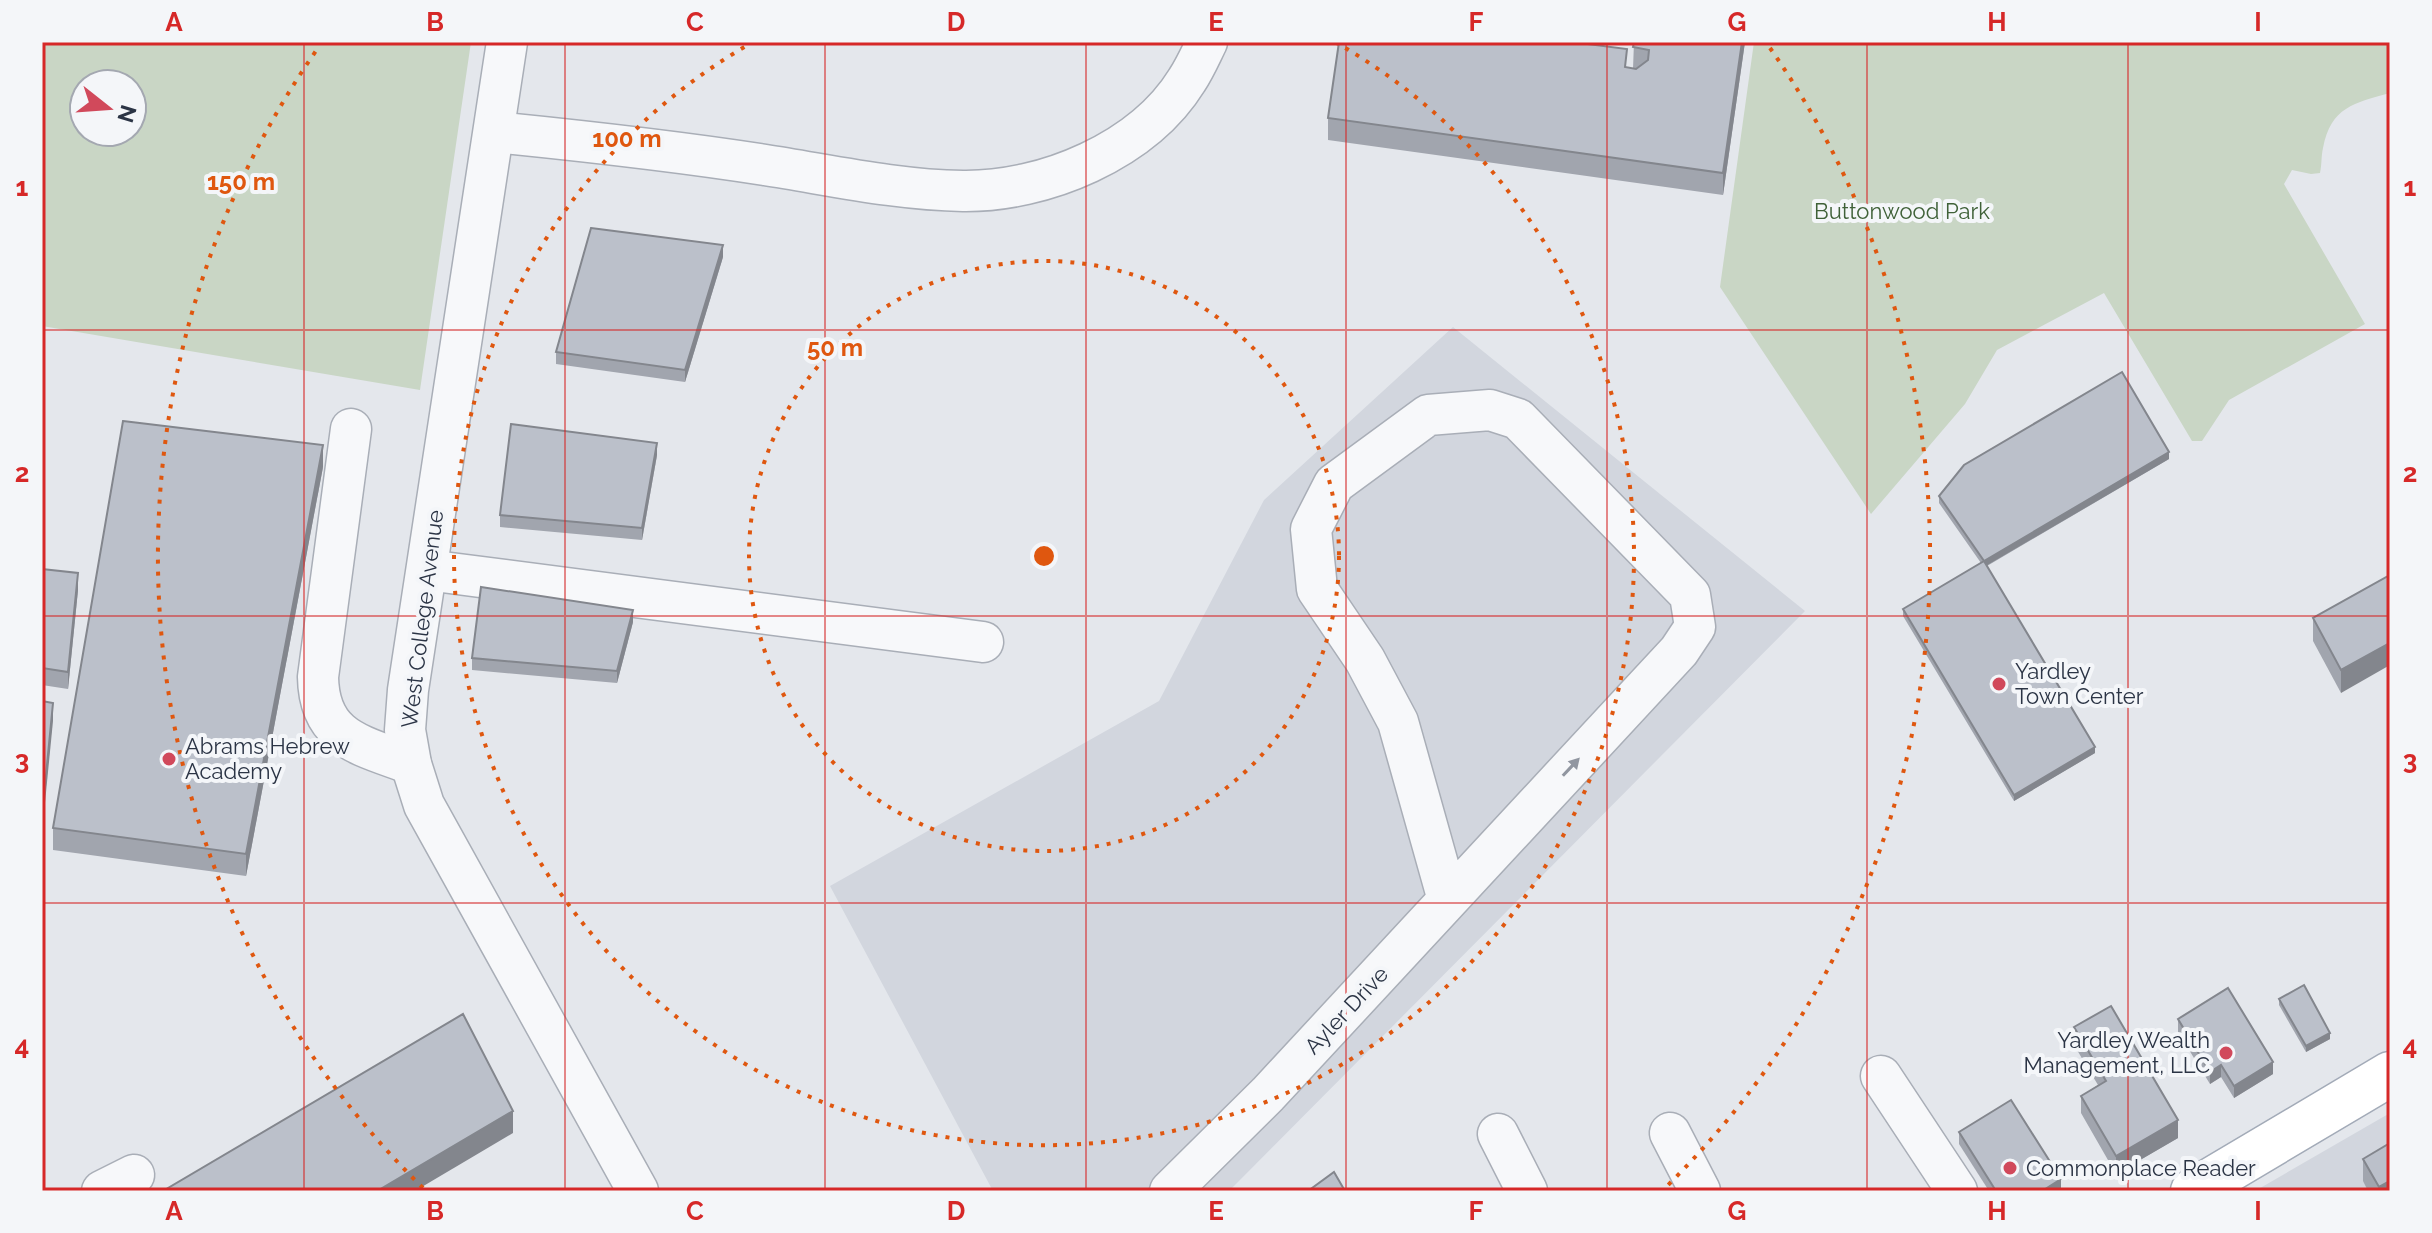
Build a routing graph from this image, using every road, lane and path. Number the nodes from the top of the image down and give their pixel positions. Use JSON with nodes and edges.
{"nodes":[{"id":1,"x":507,"y":42,"type":"edge"},
{"id":2,"x":1207,"y":42,"type":"edge"},
{"id":3,"x":494,"y":132,"type":"junction"},
{"id":4,"x":351,"y":429,"type":"dead end"},
{"id":5,"x":427,"y":570,"type":"junction"},
{"id":6,"x":983,"y":642,"type":"dead end"},
{"id":7,"x":411,"y":764,"type":"junction"},
{"id":8,"x":1448,"y":900,"type":"junction"},
{"id":9,"x":2390,"y":1074,"type":"edge"},
{"id":10,"x":1881,"y":1076,"type":"dead end"},
{"id":11,"x":1670,"y":1133,"type":"dead end"},
{"id":12,"x":1498,"y":1134,"type":"dead end"},
{"id":13,"x":638,"y":1191,"type":"edge"},
{"id":14,"x":1170,"y":1191,"type":"edge"},
{"id":15,"x":1527,"y":1191,"type":"edge"},
{"id":16,"x":1700,"y":1191,"type":"edge"},
{"id":17,"x":1957,"y":1191,"type":"edge"},
{"id":18,"x":2193,"y":1191,"type":"edge"}],
"edges":[{"from":1,"to":3,"type":"street","name":"West College Avenue"},
{"from":2,"to":3,"type":"street"},
{"from":3,"to":5,"type":"street","name":"West College Avenue"},
{"from":4,"to":7,"type":"street"},
{"from":5,"to":6,"type":"street"},
{"from":5,"to":7,"type":"street","name":"West College Avenue"},
{"from":7,"to":13,"type":"street","name":"West College Avenue"},
{"from":8,"to":8,"type":"street","name":"Ayler Drive","one_way":true},
{"from":8,"to":14,"type":"street","name":"Ayler Drive"},
{"from":9,"to":18,"type":"main road"},
{"from":10,"to":17,"type":"street"},
{"from":11,"to":16,"type":"street"},
{"from":12,"to":15,"type":"street"}]}
